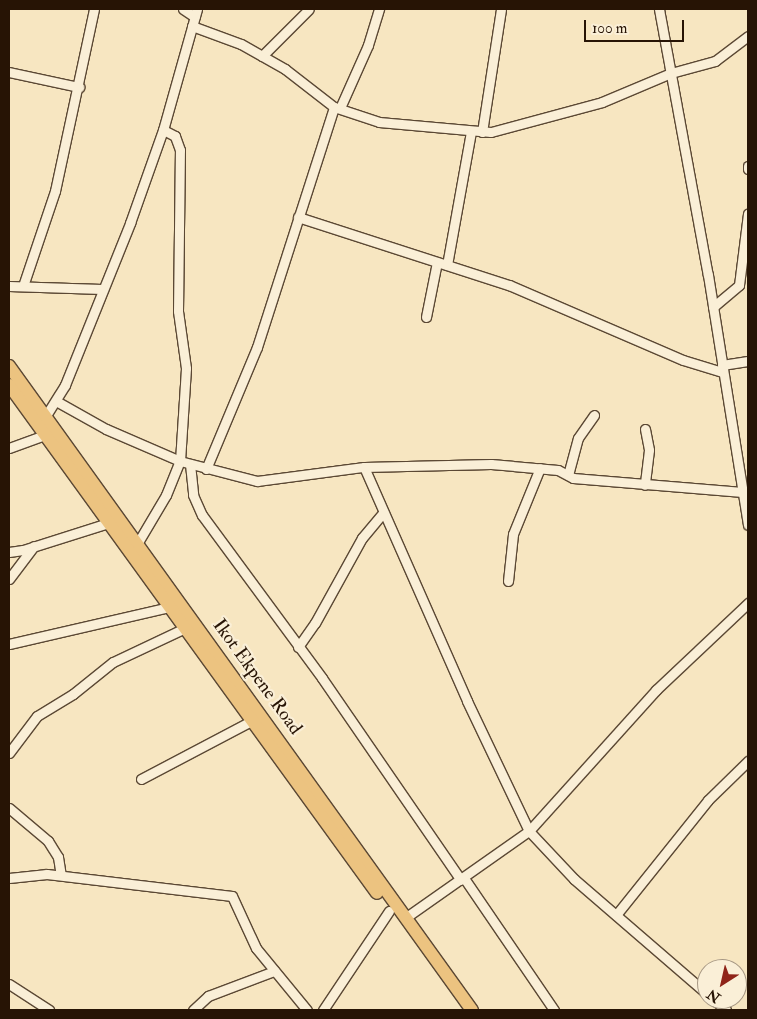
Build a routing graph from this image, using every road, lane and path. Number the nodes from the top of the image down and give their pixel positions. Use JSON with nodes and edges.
{"nodes":[{"id":1,"x":94,"y":9,"type":"edge"},
{"id":2,"x":183,"y":9,"type":"edge"},
{"id":3,"x":309,"y":9,"type":"edge"},
{"id":4,"x":379,"y":9,"type":"edge"},
{"id":5,"x":501,"y":9,"type":"edge"},
{"id":6,"x":659,"y":9,"type":"edge"},
{"id":7,"x":195,"y":17,"type":"edge"},
{"id":8,"x":748,"y":36,"type":"edge"},
{"id":9,"x":262,"y":56,"type":"junction"},
{"id":10,"x":9,"y":72,"type":"edge"},
{"id":11,"x":670,"y":73,"type":"junction"},
{"id":12,"x":79,"y":87,"type":"junction"},
{"id":13,"x":337,"y":108,"type":"junction"},
{"id":14,"x":163,"y":130,"type":"junction"},
{"id":15,"x":471,"y":131,"type":"junction"},
{"id":16,"x":482,"y":132,"type":"junction"},
{"id":17,"x":748,"y":214,"type":"edge"},
{"id":18,"x":298,"y":217,"type":"junction"},
{"id":19,"x":437,"y":262,"type":"junction"},
{"id":20,"x":447,"y":266,"type":"junction"},
{"id":21,"x":9,"y":286,"type":"edge"},
{"id":22,"x":23,"y":286,"type":"junction"},
{"id":23,"x":102,"y":289,"type":"junction"},
{"id":24,"x":713,"y":307,"type":"junction"},
{"id":25,"x":426,"y":317,"type":"dead end"},
{"id":26,"x":748,"y":361,"type":"edge"},
{"id":27,"x":9,"y":366,"type":"edge"},
{"id":28,"x":722,"y":369,"type":"junction"},
{"id":29,"x":9,"y":385,"type":"edge"},
{"id":30,"x":56,"y":401,"type":"junction"},
{"id":31,"x":594,"y":415,"type":"dead end"},
{"id":32,"x":45,"y":417,"type":"junction"},
{"id":33,"x":645,"y":430,"type":"dead end"},
{"id":34,"x":45,"y":435,"type":"junction"},
{"id":35,"x":9,"y":448,"type":"edge"},
{"id":36,"x":180,"y":461,"type":"junction"},
{"id":37,"x":190,"y":464,"type":"junction"},
{"id":38,"x":364,"y":467,"type":"junction"},
{"id":39,"x":540,"y":468,"type":"junction"},
{"id":40,"x":206,"y":469,"type":"junction"},
{"id":41,"x":568,"y":476,"type":"junction"},
{"id":42,"x":646,"y":485,"type":"junction"},
{"id":43,"x":745,"y":498,"type":"edge"},
{"id":44,"x":383,"y":513,"type":"junction"},
{"id":45,"x":108,"y":522,"type":"junction"},
{"id":46,"x":748,"y":525,"type":"edge"},
{"id":47,"x":137,"y":544,"type":"junction"},
{"id":48,"x":34,"y":546,"type":"junction"},
{"id":49,"x":9,"y":552,"type":"edge"},
{"id":50,"x":9,"y":579,"type":"edge"},
{"id":51,"x":508,"y":582,"type":"dead end"},
{"id":52,"x":748,"y":603,"type":"edge"},
{"id":53,"x":169,"y":607,"type":"junction"},
{"id":54,"x":185,"y":628,"type":"junction"},
{"id":55,"x":9,"y":644,"type":"edge"},
{"id":56,"x":298,"y":647,"type":"junction"},
{"id":57,"x":251,"y":721,"type":"junction"},
{"id":58,"x":9,"y":753,"type":"edge"},
{"id":59,"x":748,"y":761,"type":"edge"},
{"id":60,"x":141,"y":779,"type":"dead end"},
{"id":61,"x":9,"y":808,"type":"edge"},
{"id":62,"x":529,"y":831,"type":"junction"},
{"id":63,"x":61,"y":875,"type":"junction"},
{"id":64,"x":9,"y":878,"type":"edge"},
{"id":65,"x":462,"y":879,"type":"junction"},
{"id":66,"x":389,"y":910,"type":"junction"},
{"id":67,"x":616,"y":915,"type":"junction"},
{"id":68,"x":405,"y":918,"type":"junction"},
{"id":69,"x":274,"y":971,"type":"junction"},
{"id":70,"x":9,"y":984,"type":"edge"},
{"id":71,"x":697,"y":985,"type":"edge"},
{"id":72,"x":49,"y":1010,"type":"edge"},
{"id":73,"x":192,"y":1010,"type":"edge"},
{"id":74,"x":306,"y":1010,"type":"edge"},
{"id":75,"x":323,"y":1010,"type":"edge"},
{"id":76,"x":462,"y":1010,"type":"edge"},
{"id":77,"x":472,"y":1010,"type":"edge"},
{"id":78,"x":554,"y":1010,"type":"edge"}],
"edges":[{"from":1,"to":12,"type":"street"},
{"from":2,"to":7,"type":"street"},
{"from":3,"to":9,"type":"street"},
{"from":4,"to":13,"type":"street"},
{"from":5,"to":16,"type":"street"},
{"from":6,"to":11,"type":"street"},
{"from":7,"to":9,"type":"street"},
{"from":7,"to":14,"type":"street"},
{"from":8,"to":11,"type":"street"},
{"from":9,"to":13,"type":"street"},
{"from":10,"to":12,"type":"street"},
{"from":11,"to":16,"type":"street"},
{"from":11,"to":24,"type":"street"},
{"from":12,"to":22,"type":"street"},
{"from":13,"to":15,"type":"street"},
{"from":13,"to":18,"type":"street"},
{"from":14,"to":23,"type":"street"},
{"from":14,"to":36,"type":"street"},
{"from":15,"to":16,"type":"street"},
{"from":15,"to":20,"type":"street"},
{"from":17,"to":24,"type":"street"},
{"from":18,"to":19,"type":"street"},
{"from":18,"to":40,"type":"street"},
{"from":19,"to":20,"type":"street"},
{"from":19,"to":25,"type":"street"},
{"from":20,"to":28,"type":"street"},
{"from":21,"to":22,"type":"street"},
{"from":22,"to":23,"type":"street"},
{"from":23,"to":30,"type":"street"},
{"from":24,"to":28,"type":"street"},
{"from":26,"to":28,"type":"street"},
{"from":27,"to":32,"type":"highway","name":"Ikot Ekpene Road"},
{"from":28,"to":43,"type":"street"},
{"from":29,"to":34,"type":"highway","name":"Ikot Ekpene Road"},
{"from":30,"to":32,"type":"street"},
{"from":30,"to":36,"type":"street"},
{"from":31,"to":41,"type":"street"},
{"from":32,"to":47,"type":"highway","name":"Ikot Ekpene Road"},
{"from":33,"to":42,"type":"street"},
{"from":34,"to":35,"type":"street"},
{"from":34,"to":45,"type":"highway","name":"Ikot Ekpene Road"},
{"from":36,"to":37,"type":"street"},
{"from":36,"to":47,"type":"street"},
{"from":37,"to":40,"type":"street"},
{"from":37,"to":56,"type":"street"},
{"from":38,"to":39,"type":"street"},
{"from":38,"to":40,"type":"street"},
{"from":38,"to":44,"type":"street"},
{"from":39,"to":41,"type":"street"},
{"from":39,"to":51,"type":"street"},
{"from":41,"to":42,"type":"street"},
{"from":42,"to":43,"type":"street"},
{"from":43,"to":46,"type":"street"},
{"from":44,"to":56,"type":"street"},
{"from":44,"to":62,"type":"street"},
{"from":45,"to":48,"type":"street"},
{"from":45,"to":53,"type":"highway","name":"Ikot Ekpene Road"},
{"from":47,"to":68,"type":"highway","name":"Ikot Ekpene Road"},
{"from":48,"to":49,"type":"street"},
{"from":48,"to":50,"type":"street"},
{"from":52,"to":62,"type":"street"},
{"from":53,"to":54,"type":"highway","name":"Ikot Ekpene Road"},
{"from":53,"to":55,"type":"street"},
{"from":54,"to":57,"type":"highway","name":"Ikot Ekpene Road"},
{"from":54,"to":58,"type":"street"},
{"from":56,"to":65,"type":"street"},
{"from":57,"to":60,"type":"street"},
{"from":57,"to":66,"type":"highway","name":"Ikot Ekpene Road"},
{"from":59,"to":67,"type":"street"},
{"from":61,"to":63,"type":"street"},
{"from":62,"to":65,"type":"street"},
{"from":62,"to":67,"type":"street"},
{"from":63,"to":64,"type":"street"},
{"from":63,"to":69,"type":"street"},
{"from":65,"to":68,"type":"street"},
{"from":65,"to":78,"type":"street"},
{"from":66,"to":75,"type":"street"},
{"from":66,"to":76,"type":"highway","name":"Ikot Ekpene Road"},
{"from":67,"to":71,"type":"street"},
{"from":68,"to":77,"type":"highway","name":"Ikot Ekpene Road"},
{"from":69,"to":73,"type":"street"},
{"from":69,"to":74,"type":"street"},
{"from":70,"to":72,"type":"street"}]}
